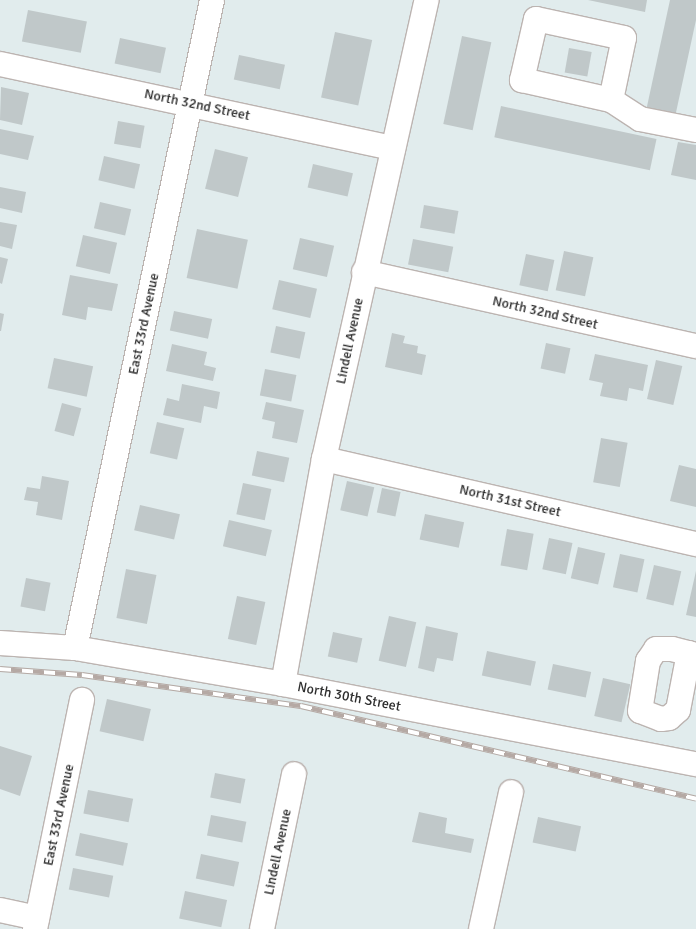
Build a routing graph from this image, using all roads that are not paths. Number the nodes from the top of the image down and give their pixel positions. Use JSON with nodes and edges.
{"nodes":[{"id":1,"x":212,"y":0,"type":"edge"},
{"id":2,"x":427,"y":0,"type":"edge"},
{"id":3,"x":0,"y":64,"type":"edge"},
{"id":4,"x":611,"y":100,"type":"junction"},
{"id":5,"x":191,"y":103,"type":"junction"},
{"id":6,"x":696,"y":130,"type":"edge"},
{"id":7,"x":393,"y":148,"type":"junction"},
{"id":8,"x":364,"y":272,"type":"junction"},
{"id":9,"x":696,"y":346,"type":"edge"},
{"id":10,"x":324,"y":460,"type":"junction"},
{"id":11,"x":696,"y":544,"type":"edge"},
{"id":12,"x":0,"y":643,"type":"edge"},
{"id":13,"x":75,"y":648,"type":"junction"},
{"id":14,"x":282,"y":684,"type":"junction"},
{"id":15,"x":82,"y":700,"type":"dead end"},
{"id":16,"x":696,"y":764,"type":"edge"},
{"id":17,"x":294,"y":774,"type":"dead end"},
{"id":18,"x":511,"y":792,"type":"dead end"},
{"id":19,"x":0,"y":910,"type":"edge"},
{"id":20,"x":36,"y":924,"type":"edge"},
{"id":21,"x":262,"y":929,"type":"edge"},
{"id":22,"x":481,"y":929,"type":"edge"}],
"edges":[{"from":1,"to":5,"type":"street","name":"East 33rd Avenue"},
{"from":2,"to":7,"type":"street","name":"Lindell Avenue"},
{"from":3,"to":5,"type":"street","name":"North 32nd Street"},
{"from":4,"to":4,"type":"street"},
{"from":4,"to":6,"type":"street"},
{"from":5,"to":7,"type":"street","name":"North 32nd Street"},
{"from":5,"to":13,"type":"street","name":"East 33rd Avenue"},
{"from":7,"to":8,"type":"street","name":"Lindell Avenue"},
{"from":8,"to":9,"type":"street","name":"North 32nd Street"},
{"from":8,"to":10,"type":"street","name":"Lindell Avenue"},
{"from":10,"to":11,"type":"street","name":"North 31st Street"},
{"from":10,"to":14,"type":"street","name":"Lindell Avenue"},
{"from":12,"to":13,"type":"street","name":"North 30th Street"},
{"from":13,"to":14,"type":"street","name":"North 30th Street"},
{"from":14,"to":16,"type":"street","name":"North 30th Street"},
{"from":15,"to":20,"type":"street","name":"East 33rd Avenue"},
{"from":17,"to":21,"type":"street","name":"Lindell Avenue"},
{"from":18,"to":22,"type":"street"},
{"from":19,"to":20,"type":"street"}]}
